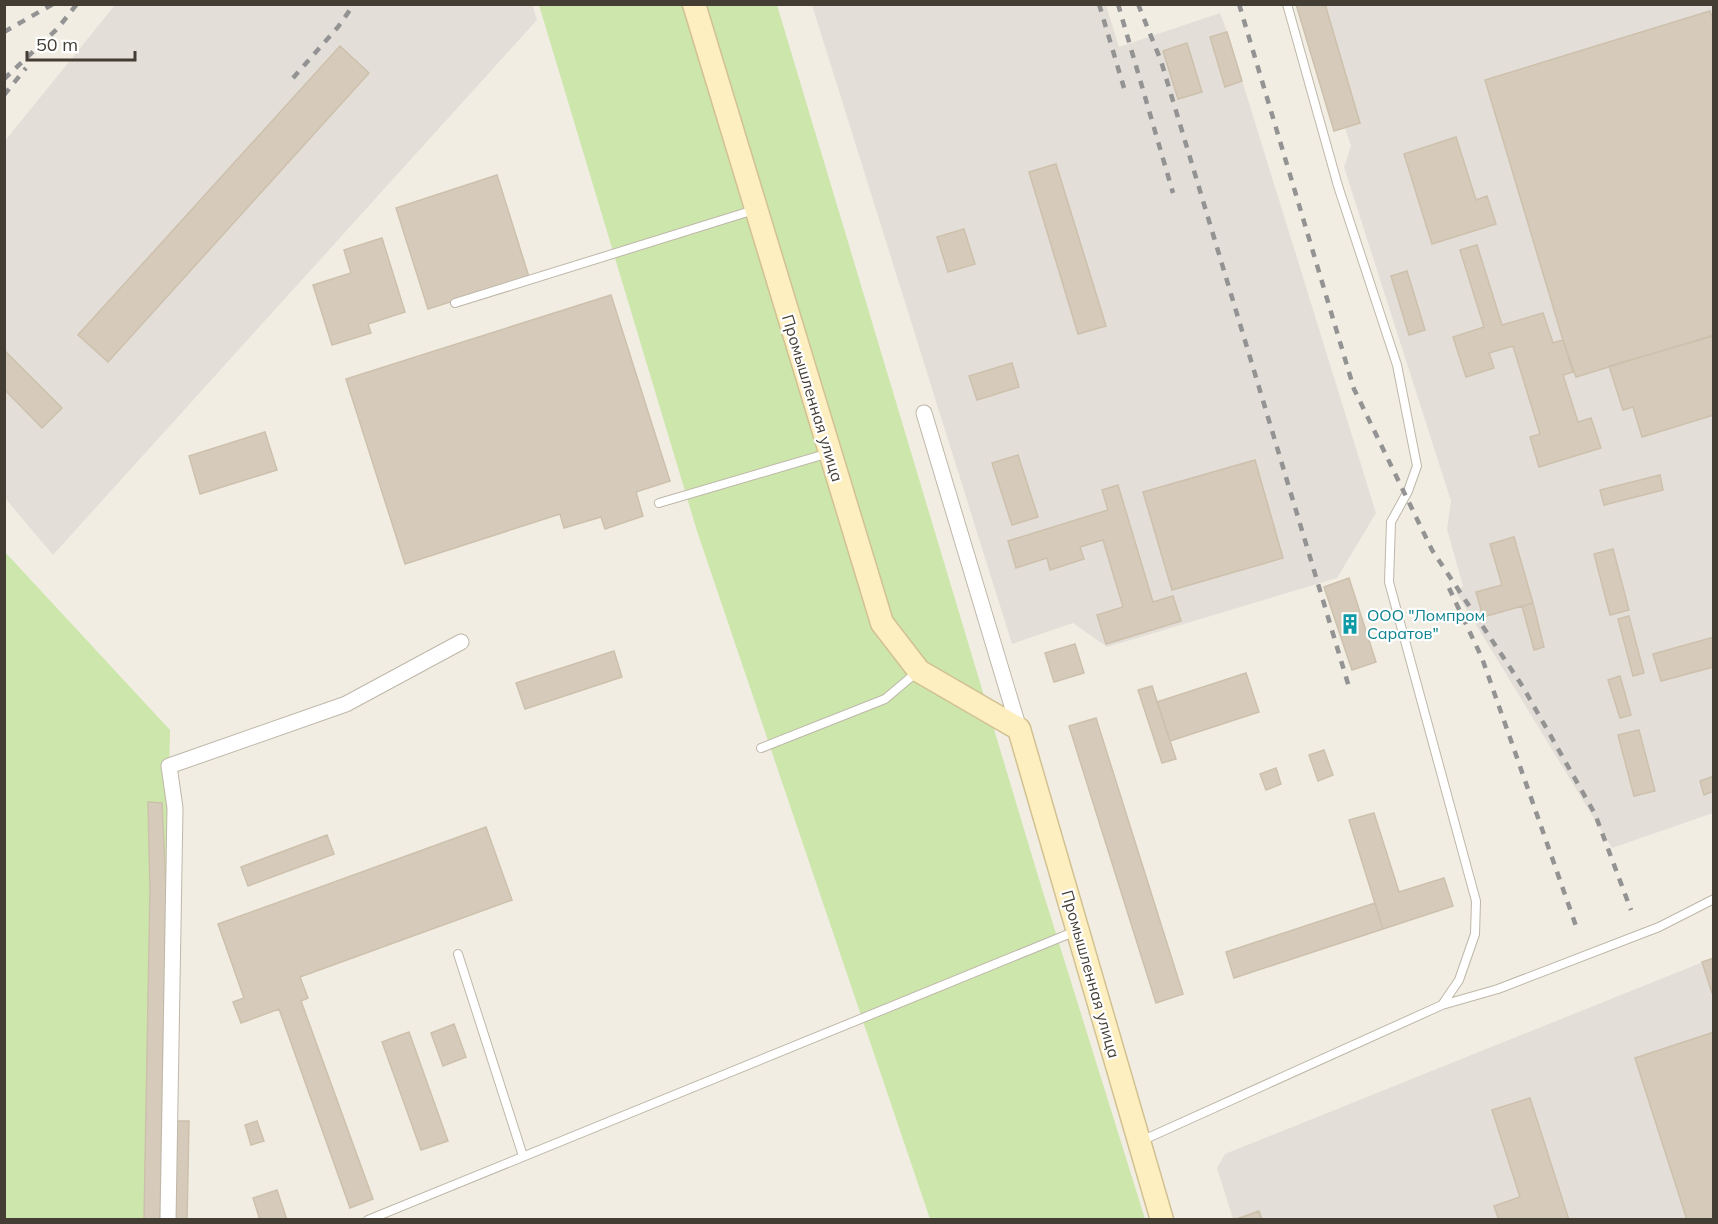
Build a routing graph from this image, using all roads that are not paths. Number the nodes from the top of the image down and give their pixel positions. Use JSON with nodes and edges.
{"nodes":[{"id":1,"x":694,"y":4,"type":"edge"},
{"id":2,"x":1287,"y":4,"type":"edge"},
{"id":3,"x":755,"y":210,"type":"junction"},
{"id":4,"x":455,"y":303,"type":"dead end"},
{"id":5,"x":924,"y":413,"type":"dead end"},
{"id":6,"x":830,"y":452,"type":"junction"},
{"id":7,"x":658,"y":503,"type":"dead end"},
{"id":8,"x":461,"y":642,"type":"dead end"},
{"id":9,"x":919,"y":671,"type":"junction"},
{"id":10,"x":1019,"y":729,"type":"junction"},
{"id":11,"x":761,"y":748,"type":"dead end"},
{"id":12,"x":1713,"y":899,"type":"edge"},
{"id":13,"x":1078,"y":930,"type":"junction"},
{"id":14,"x":458,"y":954,"type":"dead end"},
{"id":15,"x":1442,"y":1005,"type":"junction"},
{"id":16,"x":1139,"y":1142,"type":"junction"},
{"id":17,"x":523,"y":1156,"type":"junction"},
{"id":18,"x":168,"y":1220,"type":"edge"},
{"id":19,"x":368,"y":1220,"type":"edge"},
{"id":20,"x":1162,"y":1220,"type":"edge"}],
"edges":[{"from":1,"to":3,"type":"street","name":"Промышленная улица"},
{"from":2,"to":15,"type":"lane"},
{"from":3,"to":4,"type":"lane"},
{"from":3,"to":6,"type":"street","name":"Промышленная улица"},
{"from":5,"to":10,"type":"street","name":"Промышленная улица"},
{"from":6,"to":7,"type":"lane"},
{"from":6,"to":9,"type":"street","name":"Промышленная улица"},
{"from":8,"to":18,"type":"street"},
{"from":9,"to":10,"type":"street","name":"Промышленная улица"},
{"from":9,"to":11,"type":"lane"},
{"from":10,"to":13,"type":"street","name":"Промышленная улица"},
{"from":12,"to":15,"type":"lane"},
{"from":13,"to":16,"type":"street","name":"Промышленная улица"},
{"from":13,"to":17,"type":"lane"},
{"from":14,"to":17,"type":"lane"},
{"from":15,"to":16,"type":"lane"},
{"from":16,"to":20,"type":"street","name":"Промышленная улица"},
{"from":17,"to":19,"type":"lane"}]}
